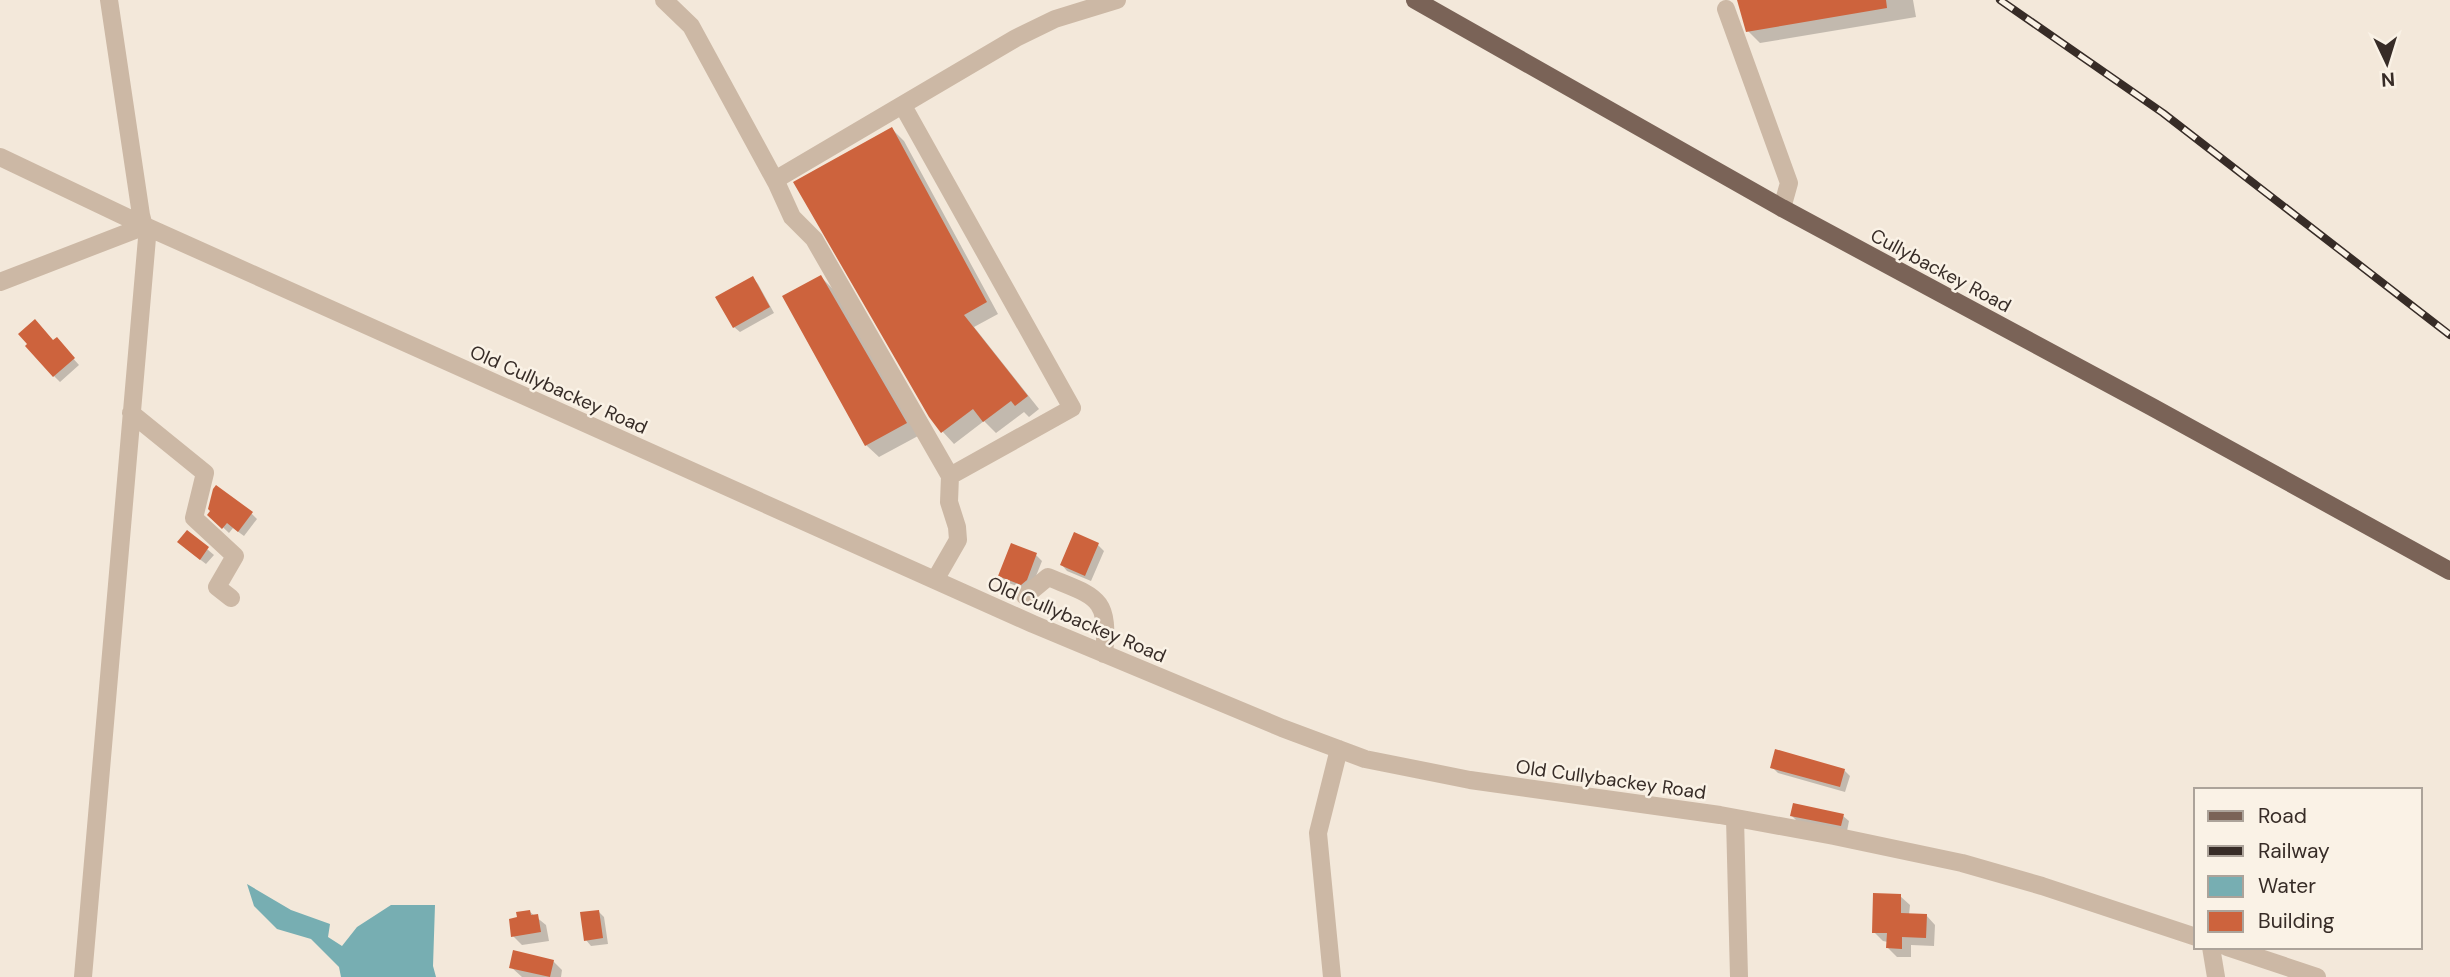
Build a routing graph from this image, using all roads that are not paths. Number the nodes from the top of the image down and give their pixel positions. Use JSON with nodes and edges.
{"nodes":[{"id":1,"x":109,"y":0,"type":"edge"},
{"id":2,"x":664,"y":0,"type":"edge"},
{"id":3,"x":1117,"y":0,"type":"edge"},
{"id":4,"x":1415,"y":0,"type":"edge"},
{"id":5,"x":1726,"y":9,"type":"dead end"},
{"id":6,"x":903,"y":106,"type":"junction"},
{"id":7,"x":0,"y":157,"type":"edge"},
{"id":8,"x":777,"y":184,"type":"junction"},
{"id":9,"x":1782,"y":208,"type":"junction"},
{"id":10,"x":145,"y":226,"type":"junction"},
{"id":11,"x":0,"y":282,"type":"edge"},
{"id":12,"x":131,"y":413,"type":"junction"},
{"id":13,"x":950,"y":476,"type":"junction"},
{"id":14,"x":2450,"y":571,"type":"edge"},
{"id":15,"x":935,"y":580,"type":"junction"},
{"id":16,"x":1025,"y":596,"type":"dead end"},
{"id":17,"x":231,"y":598,"type":"dead end"},
{"id":18,"x":1104,"y":654,"type":"junction"},
{"id":19,"x":1339,"y":749,"type":"junction"},
{"id":20,"x":1735,"y":818,"type":"junction"},
{"id":21,"x":2194,"y":936,"type":"edge"},
{"id":22,"x":2211,"y":949,"type":"edge"},
{"id":23,"x":2233,"y":949,"type":"edge"},
{"id":24,"x":83,"y":977,"type":"edge"},
{"id":25,"x":1332,"y":977,"type":"edge"},
{"id":26,"x":1739,"y":977,"type":"edge"},
{"id":27,"x":2216,"y":977,"type":"edge"},
{"id":28,"x":2316,"y":977,"type":"edge"}],
"edges":[{"from":1,"to":10,"type":"street"},
{"from":2,"to":8,"type":"street"},
{"from":3,"to":6,"type":"street"},
{"from":4,"to":9,"type":"main road","name":"Cullybackey Road"},
{"from":5,"to":9,"type":"street"},
{"from":6,"to":8,"type":"street"},
{"from":6,"to":13,"type":"street"},
{"from":7,"to":10,"type":"street","name":"Old Cullybackey Road"},
{"from":8,"to":13,"type":"street"},
{"from":9,"to":14,"type":"main road","name":"Cullybackey Road"},
{"from":10,"to":11,"type":"street"},
{"from":10,"to":12,"type":"street"},
{"from":10,"to":15,"type":"street","name":"Old Cullybackey Road"},
{"from":12,"to":17,"type":"street"},
{"from":12,"to":24,"type":"street"},
{"from":13,"to":15,"type":"street"},
{"from":15,"to":18,"type":"street","name":"Old Cullybackey Road"},
{"from":16,"to":18,"type":"street"},
{"from":18,"to":19,"type":"street","name":"Old Cullybackey Road"},
{"from":19,"to":20,"type":"street","name":"Old Cullybackey Road"},
{"from":19,"to":25,"type":"street"},
{"from":20,"to":21,"type":"street","name":"Old Cullybackey Road"},
{"from":20,"to":26,"type":"street"},
{"from":22,"to":27,"type":"street"},
{"from":23,"to":28,"type":"street"}]}
